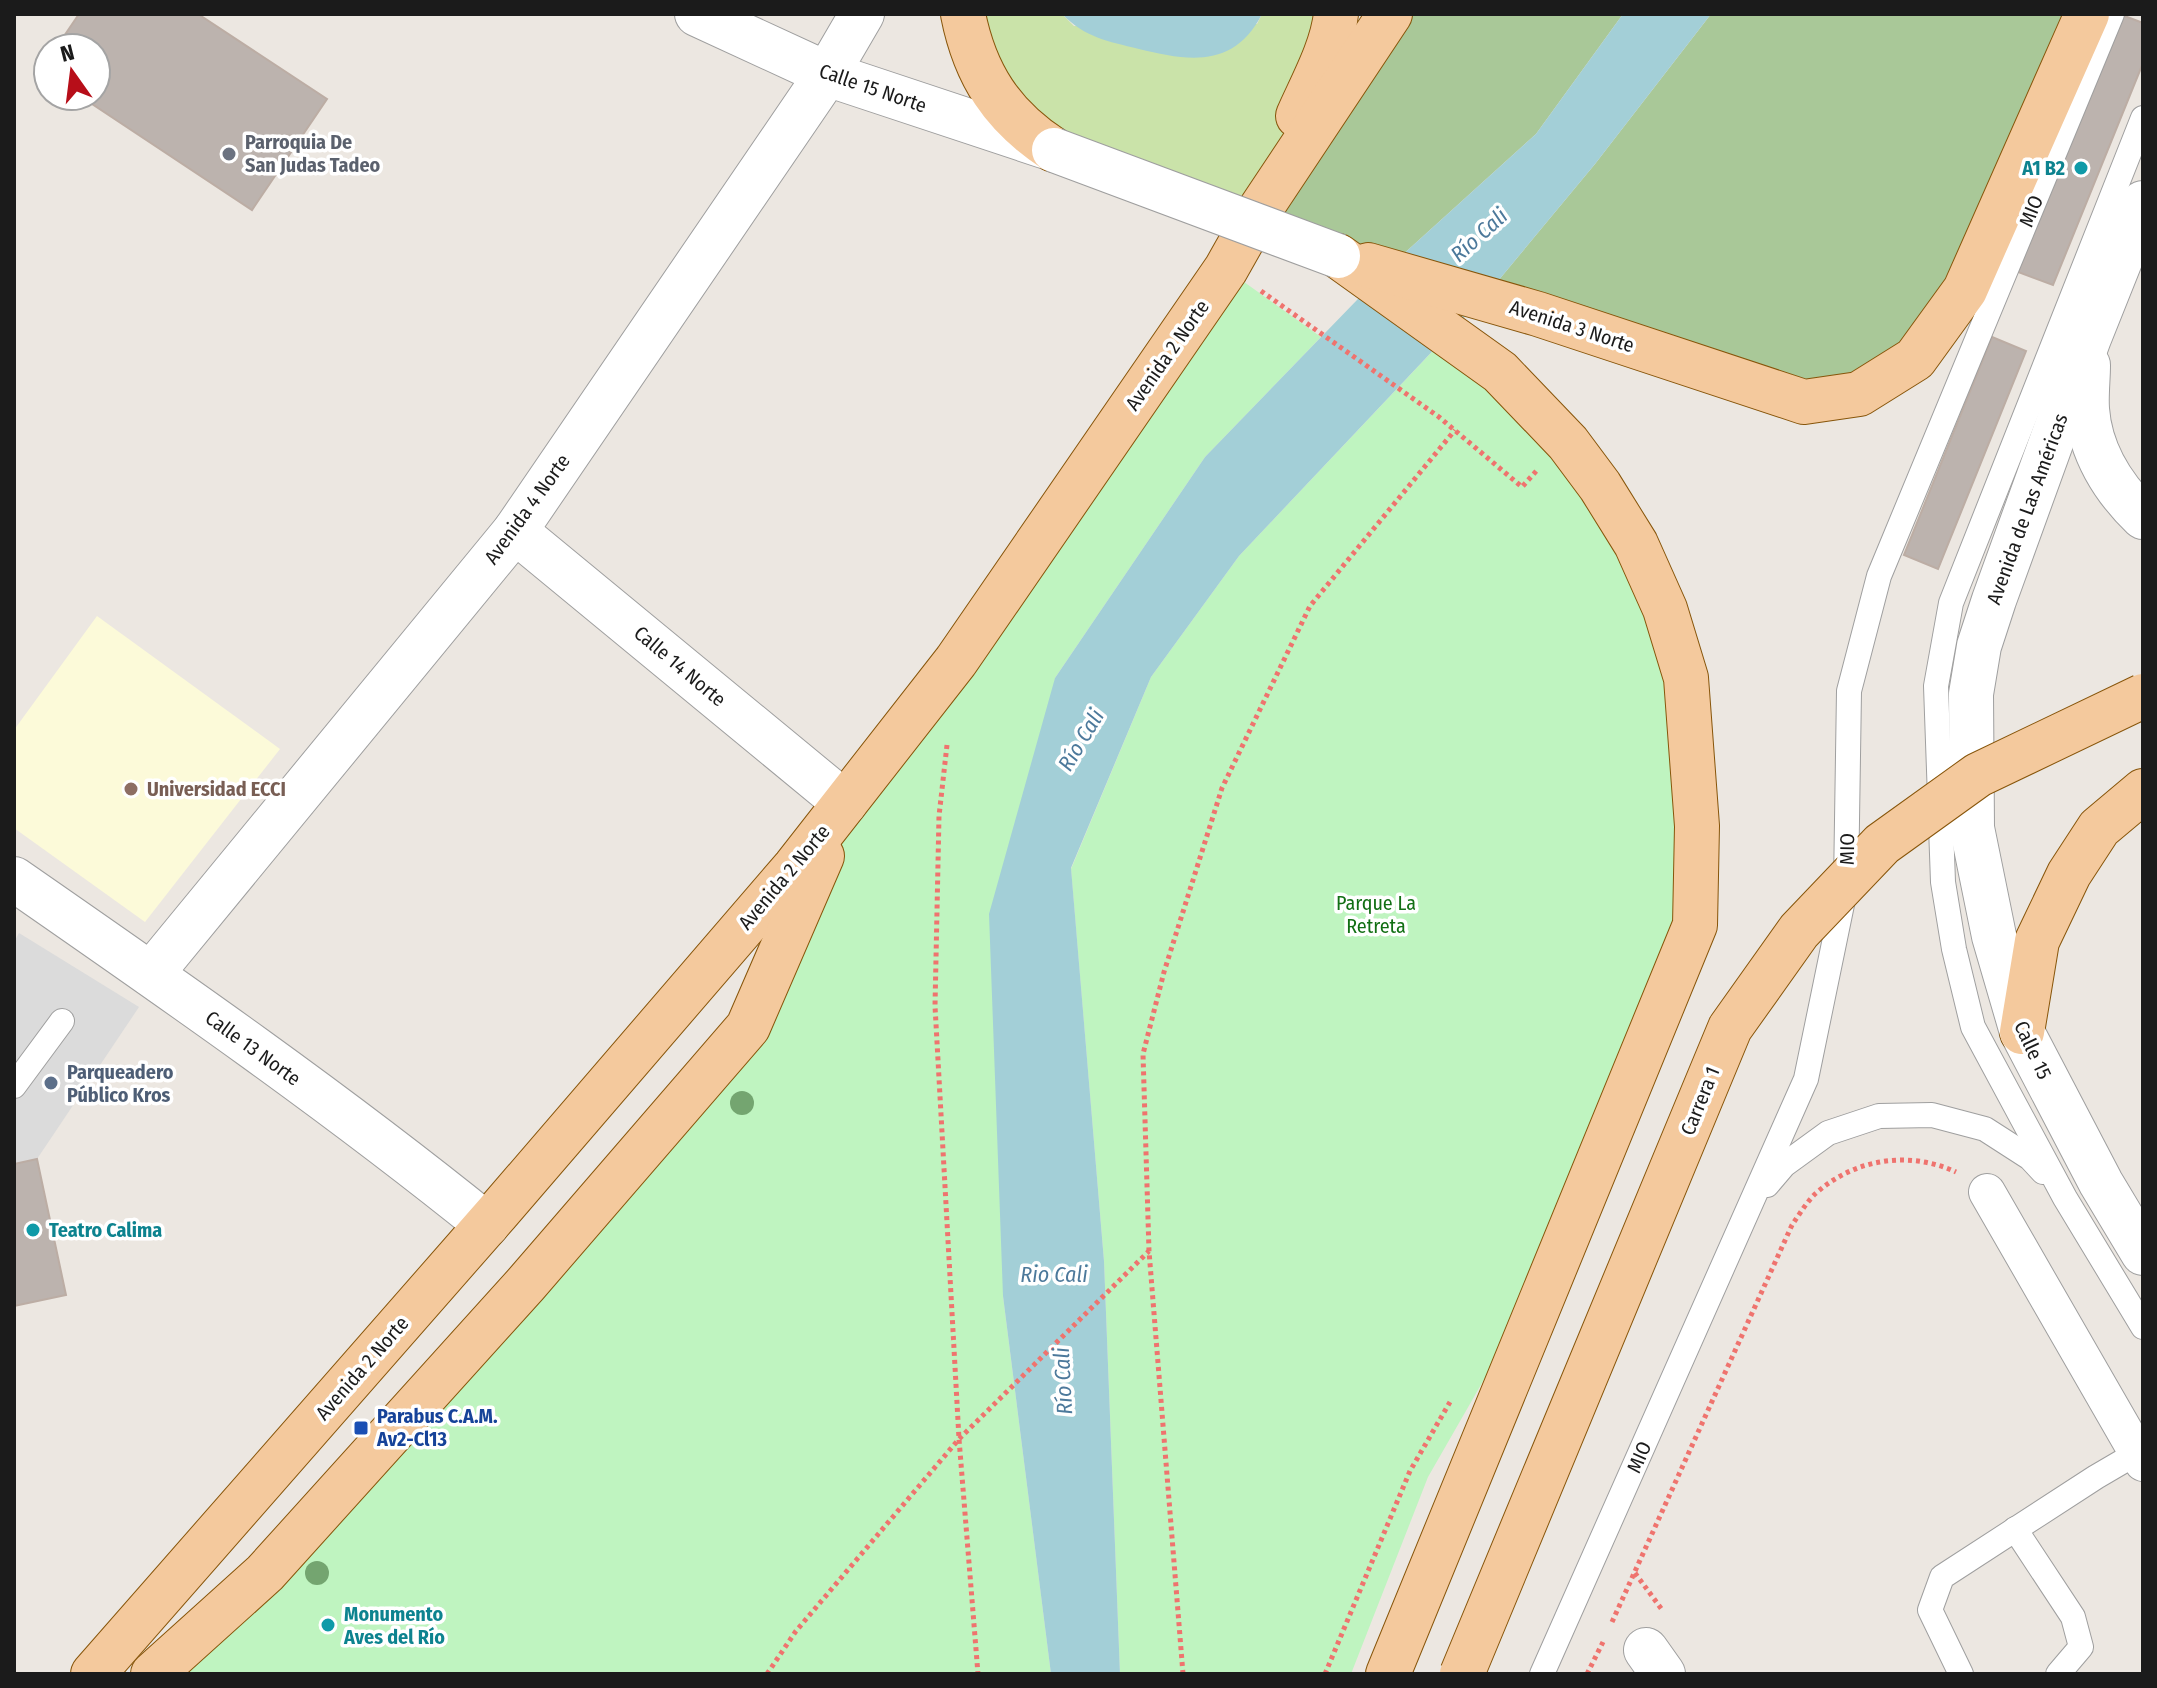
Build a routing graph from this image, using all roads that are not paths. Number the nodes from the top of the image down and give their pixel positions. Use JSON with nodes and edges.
{"nodes":[{"id":1,"x":697,"y":14,"type":"edge"},
{"id":2,"x":862,"y":14,"type":"edge"},
{"id":3,"x":963,"y":14,"type":"edge"},
{"id":4,"x":1336,"y":14,"type":"edge"},
{"id":5,"x":1390,"y":14,"type":"edge"},
{"id":6,"x":2087,"y":14,"type":"edge"},
{"id":7,"x":2112,"y":14,"type":"edge"},
{"id":8,"x":827,"y":74,"type":"junction"},
{"id":9,"x":2143,"y":118,"type":"edge"},
{"id":10,"x":1054,"y":150,"type":"junction"},
{"id":11,"x":2143,"y":203,"type":"edge"},
{"id":12,"x":1257,"y":214,"type":"junction"},
{"id":13,"x":1338,"y":256,"type":"junction"},
{"id":14,"x":2089,"y":338,"type":"junction"},
{"id":15,"x":2143,"y":517,"type":"edge"},
{"id":16,"x":515,"y":531,"type":"junction"},
{"id":17,"x":2143,"y":696,"type":"edge"},
{"id":18,"x":2143,"y":791,"type":"edge"},
{"id":19,"x":845,"y":803,"type":"junction"},
{"id":20,"x":1972,"y":828,"type":"joint"},
{"id":21,"x":14,"y":879,"type":"edge"},
{"id":22,"x":151,"y":974,"type":"junction"},
{"id":23,"x":62,"y":1021,"type":"dead end"},
{"id":24,"x":2022,"y":1032,"type":"junction"},
{"id":25,"x":14,"y":1086,"type":"edge"},
{"id":26,"x":1987,"y":1192,"type":"road end"},
{"id":27,"x":2065,"y":1198,"type":"junction"},
{"id":28,"x":1751,"y":1207,"type":"junction"},
{"id":29,"x":487,"y":1225,"type":"junction"},
{"id":30,"x":2143,"y":1253,"type":"edge"},
{"id":31,"x":2143,"y":1327,"type":"edge"},
{"id":32,"x":2140,"y":1458,"type":"edge"},
{"id":33,"x":2015,"y":1529,"type":"junction"},
{"id":34,"x":93,"y":1674,"type":"edge"},
{"id":35,"x":153,"y":1674,"type":"edge"},
{"id":36,"x":1388,"y":1674,"type":"edge"},
{"id":37,"x":1462,"y":1674,"type":"edge"},
{"id":38,"x":1542,"y":1674,"type":"edge"},
{"id":39,"x":1961,"y":1674,"type":"edge"},
{"id":40,"x":2058,"y":1674,"type":"edge"}],
"edges":[{"from":1,"to":8,"type":"street","name":"Calle 15 Norte"},
{"from":2,"to":8,"type":"street","name":"Avenida 4 Norte"},
{"from":3,"to":10,"type":"main road"},
{"from":4,"to":12,"type":"main road"},
{"from":5,"to":12,"type":"main road","name":"Avenida 2 Norte"},
{"from":6,"to":13,"type":"main road","name":"Avenida 3 Norte"},
{"from":7,"to":28,"type":"lane","name":"MIO"},
{"from":8,"to":10,"type":"street","name":"Calle 15 Norte"},
{"from":8,"to":16,"type":"street","name":"Avenida 4 Norte"},
{"from":9,"to":27,"type":"lane"},
{"from":10,"to":13,"type":"street","name":"Calle 15 Norte","bridge":true},
{"from":11,"to":14,"type":"street","name":"Avenida de Las Américas"},
{"from":12,"to":19,"type":"main road","name":"Avenida 2 Norte"},
{"from":13,"to":36,"type":"main road"},
{"from":14,"to":15,"type":"street"},
{"from":14,"to":20,"type":"street","name":"Avenida de Las Américas"},
{"from":16,"to":19,"type":"street","name":"Calle 14 Norte"},
{"from":16,"to":22,"type":"street","name":"Avenida 4 Norte"},
{"from":17,"to":37,"type":"main road","name":"Carrera 1","bridge":true},
{"from":18,"to":24,"type":"main road"},
{"from":19,"to":29,"type":"main road","name":"Avenida 2 Norte"},
{"from":19,"to":35,"type":"main road"},
{"from":20,"to":24,"type":"street","name":"Calle 15"},
{"from":21,"to":22,"type":"street","name":"Calle 13 Norte"},
{"from":22,"to":29,"type":"street","name":"Calle 13 Norte"},
{"from":23,"to":25,"type":"lane"},
{"from":24,"to":30,"type":"street","name":"Calle 15"},
{"from":26,"to":32,"type":"street"},
{"from":27,"to":28,"type":"lane"},
{"from":27,"to":31,"type":"lane"},
{"from":28,"to":38,"type":"lane","name":"MIO"},
{"from":29,"to":34,"type":"main road","name":"Avenida 2 Norte"},
{"from":32,"to":33,"type":"lane"},
{"from":33,"to":39,"type":"lane"},
{"from":33,"to":40,"type":"lane"}]}
